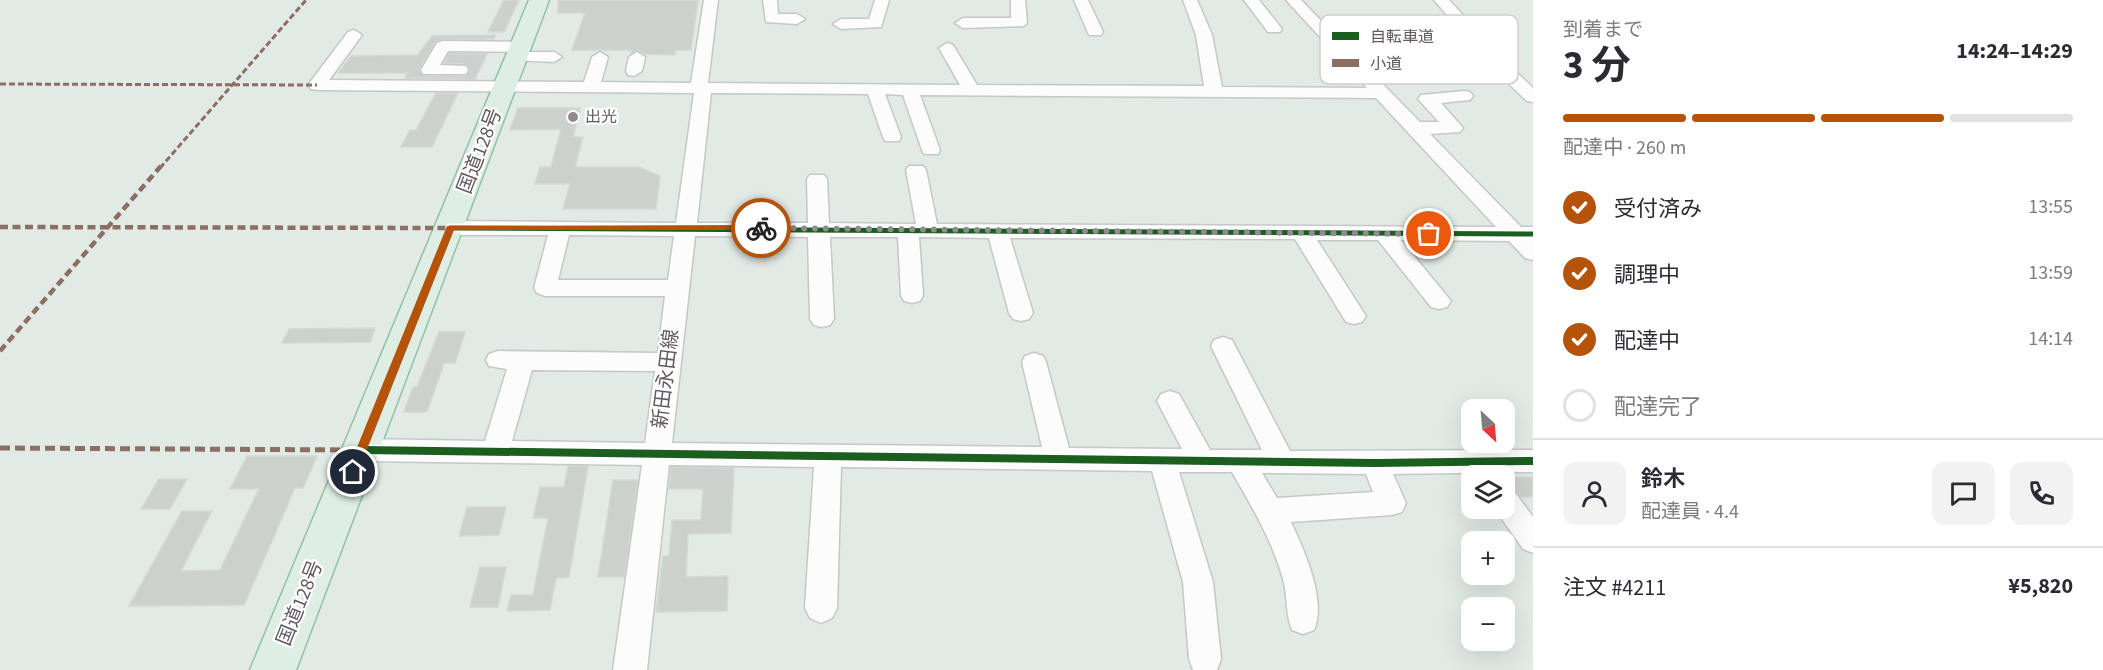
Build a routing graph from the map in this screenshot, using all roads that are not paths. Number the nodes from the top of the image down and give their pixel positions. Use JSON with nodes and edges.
{"nodes":[{"id":1,"x":539,"y":0,"type":"edge"},
{"id":2,"x":711,"y":0,"type":"edge"},
{"id":3,"x":770,"y":0,"type":"edge"},
{"id":4,"x":882,"y":0,"type":"edge"},
{"id":5,"x":1018,"y":0,"type":"edge"},
{"id":6,"x":1081,"y":0,"type":"edge"},
{"id":7,"x":1190,"y":0,"type":"edge"},
{"id":8,"x":1251,"y":0,"type":"edge"},
{"id":9,"x":1293,"y":0,"type":"edge"},
{"id":10,"x":1441,"y":0,"type":"edge"},
{"id":11,"x":1454,"y":15,"type":"edge"},
{"id":12,"x":797,"y":19,"type":"dead end"},
{"id":13,"x":971,"y":19,"type":"dead end"},
{"id":14,"x":841,"y":24,"type":"dead end"},
{"id":15,"x":1274,"y":29,"type":"dead end"},
{"id":16,"x":1320,"y":29,"type":"edge"},
{"id":17,"x":1095,"y":32,"type":"dead end"},
{"id":18,"x":354,"y":35,"type":"dead end"},
{"id":19,"x":947,"y":48,"type":"dead end"},
{"id":20,"x":554,"y":57,"type":"dead end"},
{"id":21,"x":600,"y":57,"type":"dead end"},
{"id":22,"x":513,"y":65,"type":"junction"},
{"id":23,"x":1518,"y":83,"type":"edge"},
{"id":24,"x":1373,"y":84,"type":"edge"},
{"id":25,"x":591,"y":87,"type":"junction"},
{"id":26,"x":701,"y":88,"type":"junction"},
{"id":27,"x":875,"y":90,"type":"junction"},
{"id":28,"x":910,"y":90,"type":"junction"},
{"id":29,"x":972,"y":90,"type":"junction"},
{"id":30,"x":1214,"y":92,"type":"junction"},
{"id":31,"x":1382,"y":93,"type":"junction"},
{"id":32,"x":1464,"y":96,"type":"dead end"},
{"id":33,"x":1533,"y":97,"type":"edge"},
{"id":34,"x":1414,"y":128,"type":"junction"},
{"id":35,"x":892,"y":137,"type":"dead end"},
{"id":36,"x":931,"y":150,"type":"dead end"},
{"id":37,"x":916,"y":170,"type":"dead end"},
{"id":38,"x":817,"y":179,"type":"dead end"},
{"id":39,"x":561,"y":227,"type":"junction"},
{"id":40,"x":686,"y":227,"type":"junction"},
{"id":41,"x":450,"y":228,"type":"junction"},
{"id":42,"x":820,"y":228,"type":"junction"},
{"id":43,"x":917,"y":229,"type":"junction"},
{"id":44,"x":997,"y":230,"type":"junction"},
{"id":45,"x":1302,"y":233,"type":"junction"},
{"id":46,"x":1385,"y":234,"type":"junction"},
{"id":47,"x":1525,"y":234,"type":"edge"},
{"id":48,"x":1533,"y":253,"type":"edge"},
{"id":49,"x":678,"y":288,"type":"junction"},
{"id":50,"x":912,"y":295,"type":"dead end"},
{"id":51,"x":1439,"y":301,"type":"dead end"},
{"id":52,"x":1021,"y":313,"type":"dead end"},
{"id":53,"x":1354,"y":316,"type":"dead end"},
{"id":54,"x":822,"y":319,"type":"dead end"},
{"id":55,"x":1223,"y":346,"type":"dead end"},
{"id":56,"x":668,"y":362,"type":"junction"},
{"id":57,"x":1034,"y":362,"type":"dead end"},
{"id":58,"x":1170,"y":401,"type":"dead end"},
{"id":59,"x":362,"y":450,"type":"junction"},
{"id":60,"x":495,"y":452,"type":"junction"},
{"id":61,"x":656,"y":455,"type":"junction"},
{"id":62,"x":828,"y":457,"type":"junction"},
{"id":63,"x":1058,"y":459,"type":"junction"},
{"id":64,"x":1162,"y":460,"type":"junction"},
{"id":65,"x":1202,"y":461,"type":"junction"},
{"id":66,"x":1240,"y":461,"type":"junction"},
{"id":67,"x":1533,"y":461,"type":"edge"},
{"id":68,"x":1282,"y":462,"type":"junction"},
{"id":69,"x":1375,"y":463,"type":"junction"},
{"id":70,"x":1504,"y":465,"type":"edge"},
{"id":71,"x":1461,"y":467,"type":"edge"},
{"id":72,"x":1270,"y":511,"type":"junction"},
{"id":73,"x":1515,"y":515,"type":"edge"},
{"id":74,"x":1533,"y":540,"type":"edge"},
{"id":75,"x":821,"y":608,"type":"dead end"},
{"id":76,"x":1303,"y":619,"type":"dead end"},
{"id":77,"x":1205,"y":659,"type":"dead end"},
{"id":78,"x":273,"y":670,"type":"edge"},
{"id":79,"x":630,"y":670,"type":"edge"}],
"edges":[{"from":1,"to":22,"type":"highway","name":"国道128号"},
{"from":2,"to":26,"type":"street","name":"新田永田線"},
{"from":3,"to":12,"type":"street"},
{"from":4,"to":14,"type":"street"},
{"from":5,"to":13,"type":"street"},
{"from":6,"to":17,"type":"street"},
{"from":7,"to":30,"type":"street"},
{"from":8,"to":15,"type":"street"},
{"from":9,"to":16,"type":"street"},
{"from":10,"to":11,"type":"street"},
{"from":18,"to":22,"type":"street"},
{"from":19,"to":29,"type":"street"},
{"from":20,"to":22,"type":"street"},
{"from":21,"to":25,"type":"street"},
{"from":22,"to":25,"type":"street"},
{"from":22,"to":41,"type":"highway","name":"国道128号"},
{"from":23,"to":33,"type":"street"},
{"from":24,"to":31,"type":"street"},
{"from":25,"to":26,"type":"street"},
{"from":26,"to":27,"type":"street"},
{"from":26,"to":40,"type":"street","name":"新田永田線"},
{"from":27,"to":28,"type":"street"},
{"from":27,"to":35,"type":"street"},
{"from":28,"to":29,"type":"street"},
{"from":28,"to":36,"type":"street"},
{"from":29,"to":30,"type":"street"},
{"from":30,"to":31,"type":"street"},
{"from":31,"to":34,"type":"street"},
{"from":32,"to":34,"type":"street"},
{"from":34,"to":47,"type":"street"},
{"from":37,"to":43,"type":"street"},
{"from":38,"to":42,"type":"street"},
{"from":39,"to":40,"type":"street"},
{"from":39,"to":41,"type":"street"},
{"from":39,"to":49,"type":"street"},
{"from":40,"to":42,"type":"street"},
{"from":40,"to":49,"type":"street","name":"新田永田線"},
{"from":41,"to":59,"type":"highway","name":"国道128号"},
{"from":42,"to":43,"type":"street"},
{"from":42,"to":54,"type":"street"},
{"from":43,"to":44,"type":"street"},
{"from":43,"to":50,"type":"street"},
{"from":44,"to":45,"type":"street"},
{"from":44,"to":52,"type":"street"},
{"from":45,"to":46,"type":"street"},
{"from":45,"to":53,"type":"street"},
{"from":46,"to":47,"type":"street"},
{"from":46,"to":51,"type":"street"},
{"from":47,"to":48,"type":"street"},
{"from":49,"to":56,"type":"street","name":"新田永田線"},
{"from":55,"to":68,"type":"street"},
{"from":56,"to":60,"type":"street"},
{"from":56,"to":61,"type":"street","name":"新田永田線"},
{"from":57,"to":63,"type":"street"},
{"from":58,"to":65,"type":"street"},
{"from":59,"to":60,"type":"street"},
{"from":59,"to":78,"type":"highway","name":"国道128号"},
{"from":60,"to":61,"type":"street"},
{"from":61,"to":62,"type":"street"},
{"from":61,"to":79,"type":"street","name":"新田永田線"},
{"from":62,"to":63,"type":"street"},
{"from":62,"to":75,"type":"street"},
{"from":63,"to":64,"type":"street"},
{"from":64,"to":65,"type":"street"},
{"from":64,"to":77,"type":"street"},
{"from":65,"to":66,"type":"street"},
{"from":66,"to":68,"type":"street"},
{"from":66,"to":72,"type":"street"},
{"from":67,"to":70,"type":"street"},
{"from":68,"to":69,"type":"street"},
{"from":69,"to":71,"type":"street"},
{"from":69,"to":72,"type":"street"},
{"from":72,"to":76,"type":"street"},
{"from":73,"to":74,"type":"street"}]}
